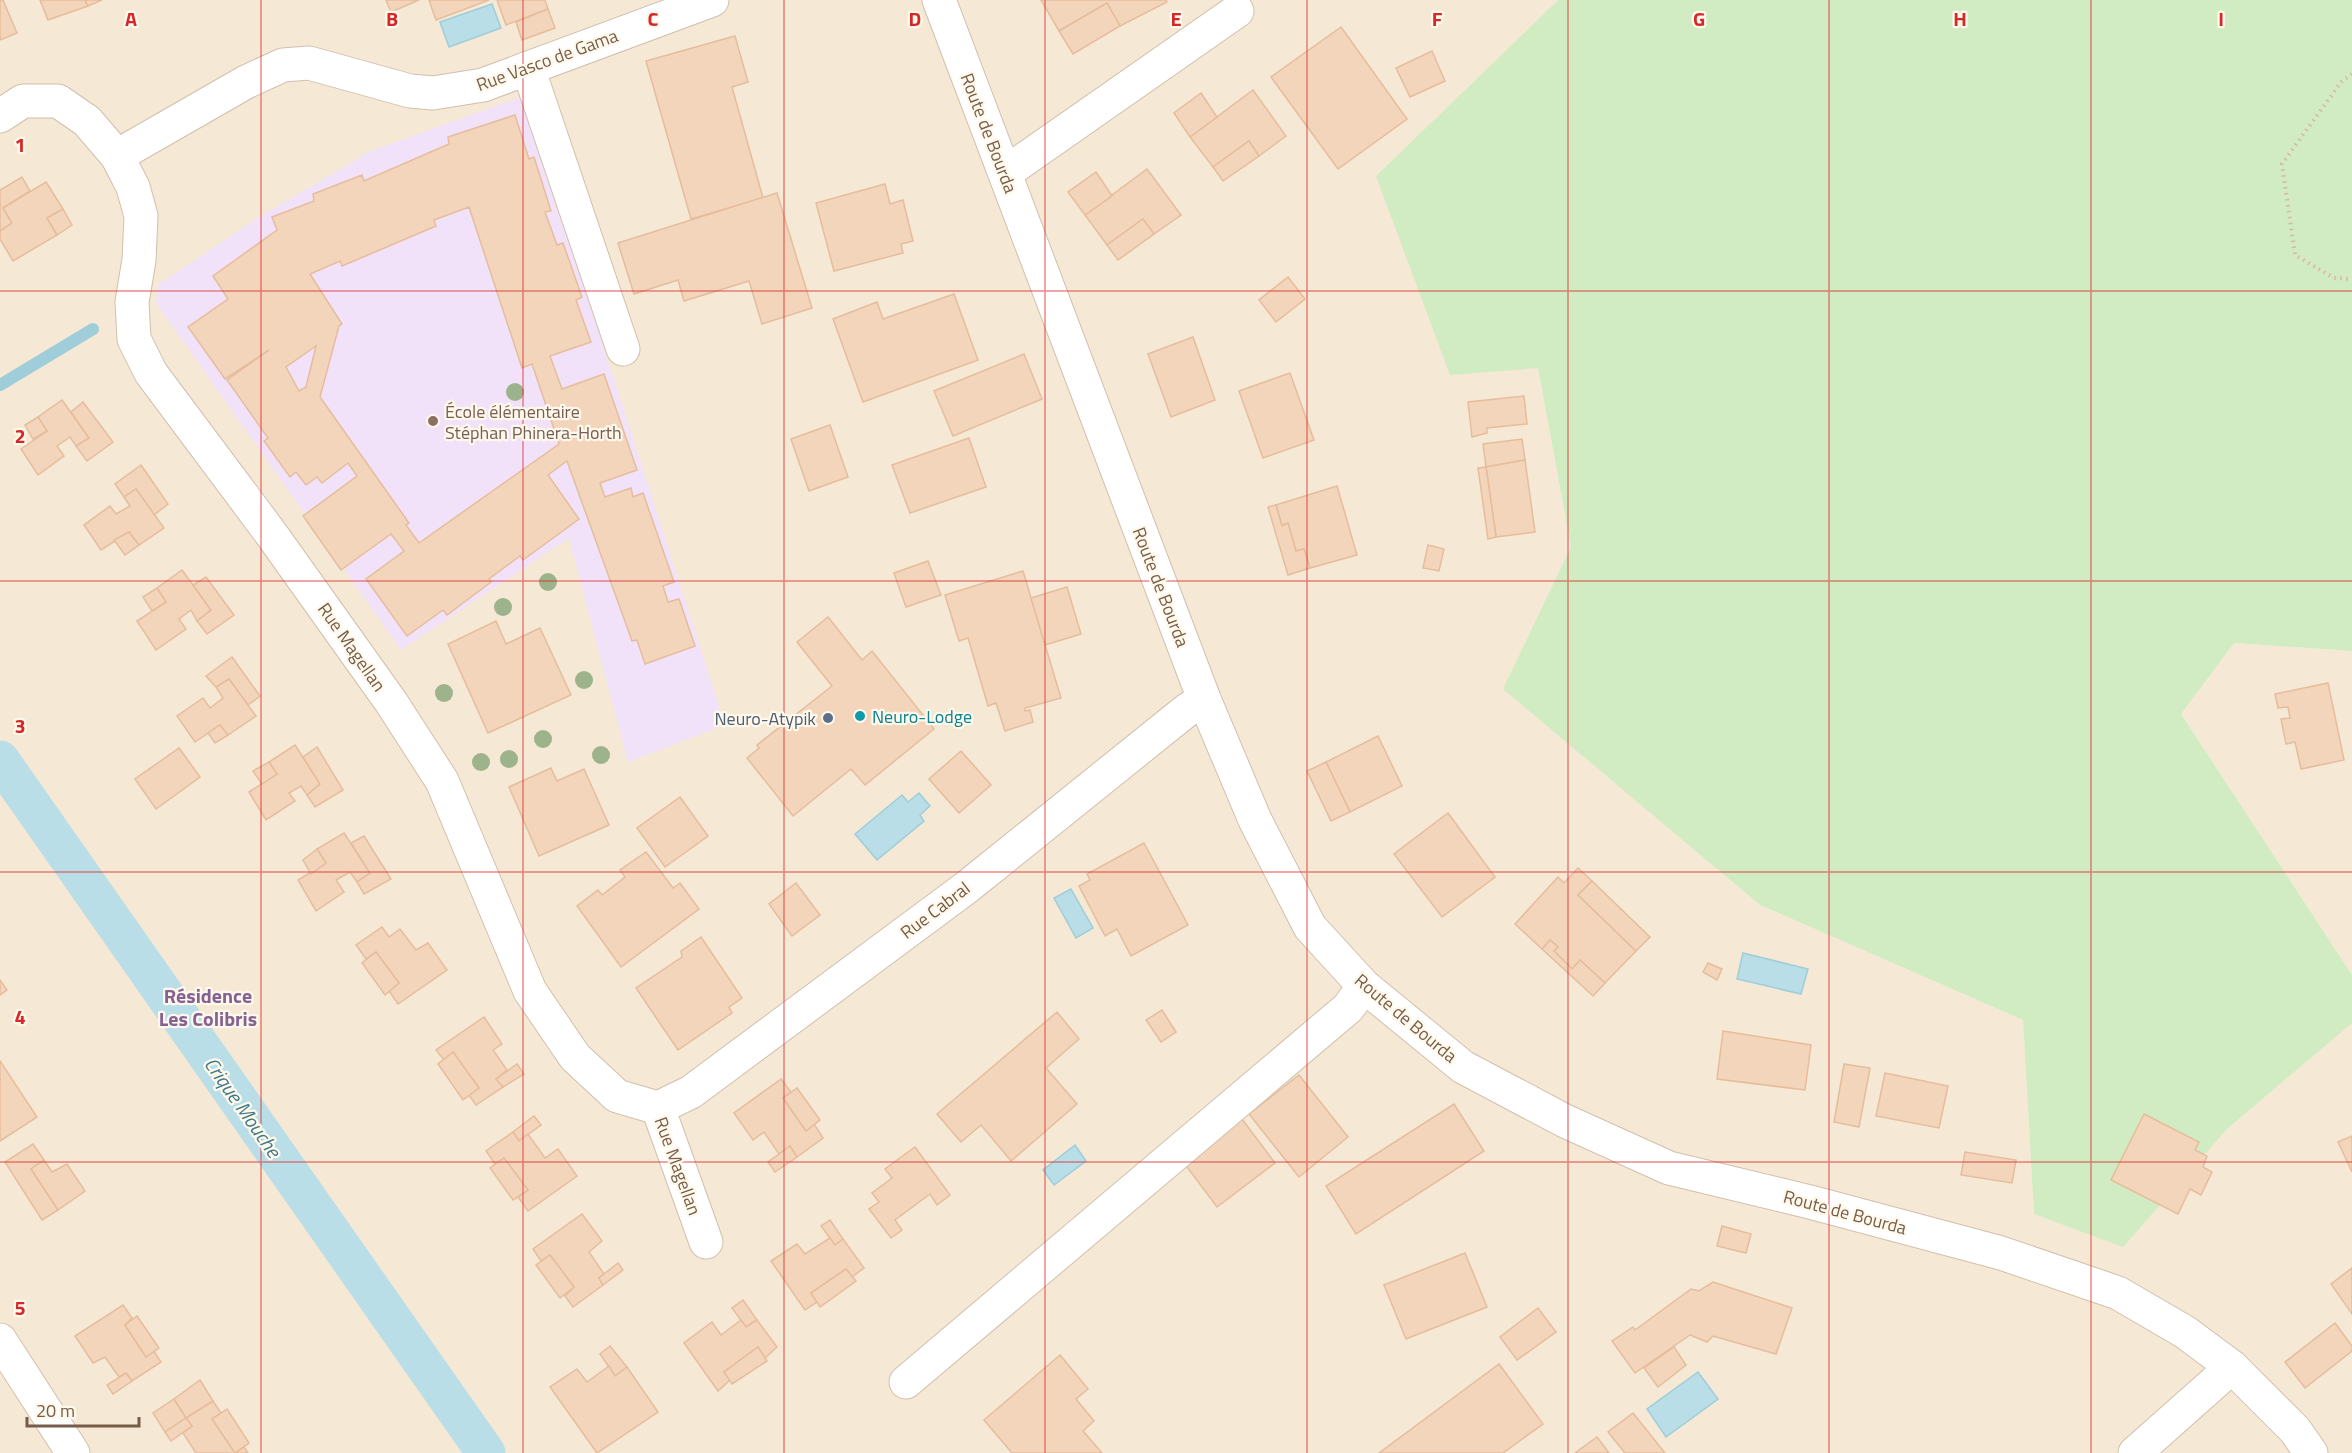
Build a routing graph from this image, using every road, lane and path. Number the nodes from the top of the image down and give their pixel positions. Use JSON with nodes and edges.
{"nodes":[{"id":1,"x":712,"y":0,"type":"edge"},
{"id":2,"x":939,"y":0,"type":"edge"},
{"id":3,"x":1237,"y":10,"type":"dead end"},
{"id":4,"x":528,"y":68,"type":"junction"},
{"id":5,"x":2352,"y":74,"type":"edge"},
{"id":6,"x":0,"y":116,"type":"edge"},
{"id":7,"x":117,"y":156,"type":"junction"},
{"id":8,"x":1005,"y":174,"type":"junction"},
{"id":9,"x":2352,"y":279,"type":"edge"},
{"id":10,"x":623,"y":349,"type":"dead end"},
{"id":11,"x":1204,"y":699,"type":"junction"},
{"id":12,"x":1364,"y":986,"type":"junction"},
{"id":13,"x":657,"y":1108,"type":"junction"},
{"id":14,"x":706,"y":1242,"type":"dead end"},
{"id":15,"x":0,"y":1340,"type":"edge"},
{"id":16,"x":2232,"y":1367,"type":"junction"},
{"id":17,"x":906,"y":1382,"type":"dead end"},
{"id":18,"x":73,"y":1453,"type":"edge"},
{"id":19,"x":2135,"y":1453,"type":"edge"},
{"id":20,"x":2311,"y":1453,"type":"edge"}],
"edges":[{"from":1,"to":4,"type":"street","name":"Rue Vasco de Gama"},
{"from":2,"to":8,"type":"street","name":"Route de Bourda"},
{"from":3,"to":8,"type":"street"},
{"from":4,"to":7,"type":"street","name":"Rue Vasco de Gama"},
{"from":4,"to":10,"type":"street"},
{"from":5,"to":9,"type":"path"},
{"from":6,"to":7,"type":"street","name":"Rue Magellan"},
{"from":7,"to":13,"type":"street","name":"Rue Magellan"},
{"from":8,"to":11,"type":"street","name":"Route de Bourda"},
{"from":11,"to":12,"type":"street","name":"Route de Bourda"},
{"from":11,"to":13,"type":"street","name":"Rue Cabral"},
{"from":12,"to":16,"type":"street","name":"Route de Bourda"},
{"from":12,"to":17,"type":"street"},
{"from":13,"to":14,"type":"street","name":"Rue Magellan"},
{"from":15,"to":18,"type":"street"},
{"from":16,"to":19,"type":"street"},
{"from":16,"to":20,"type":"street","name":"Route de Bourda"}]}
